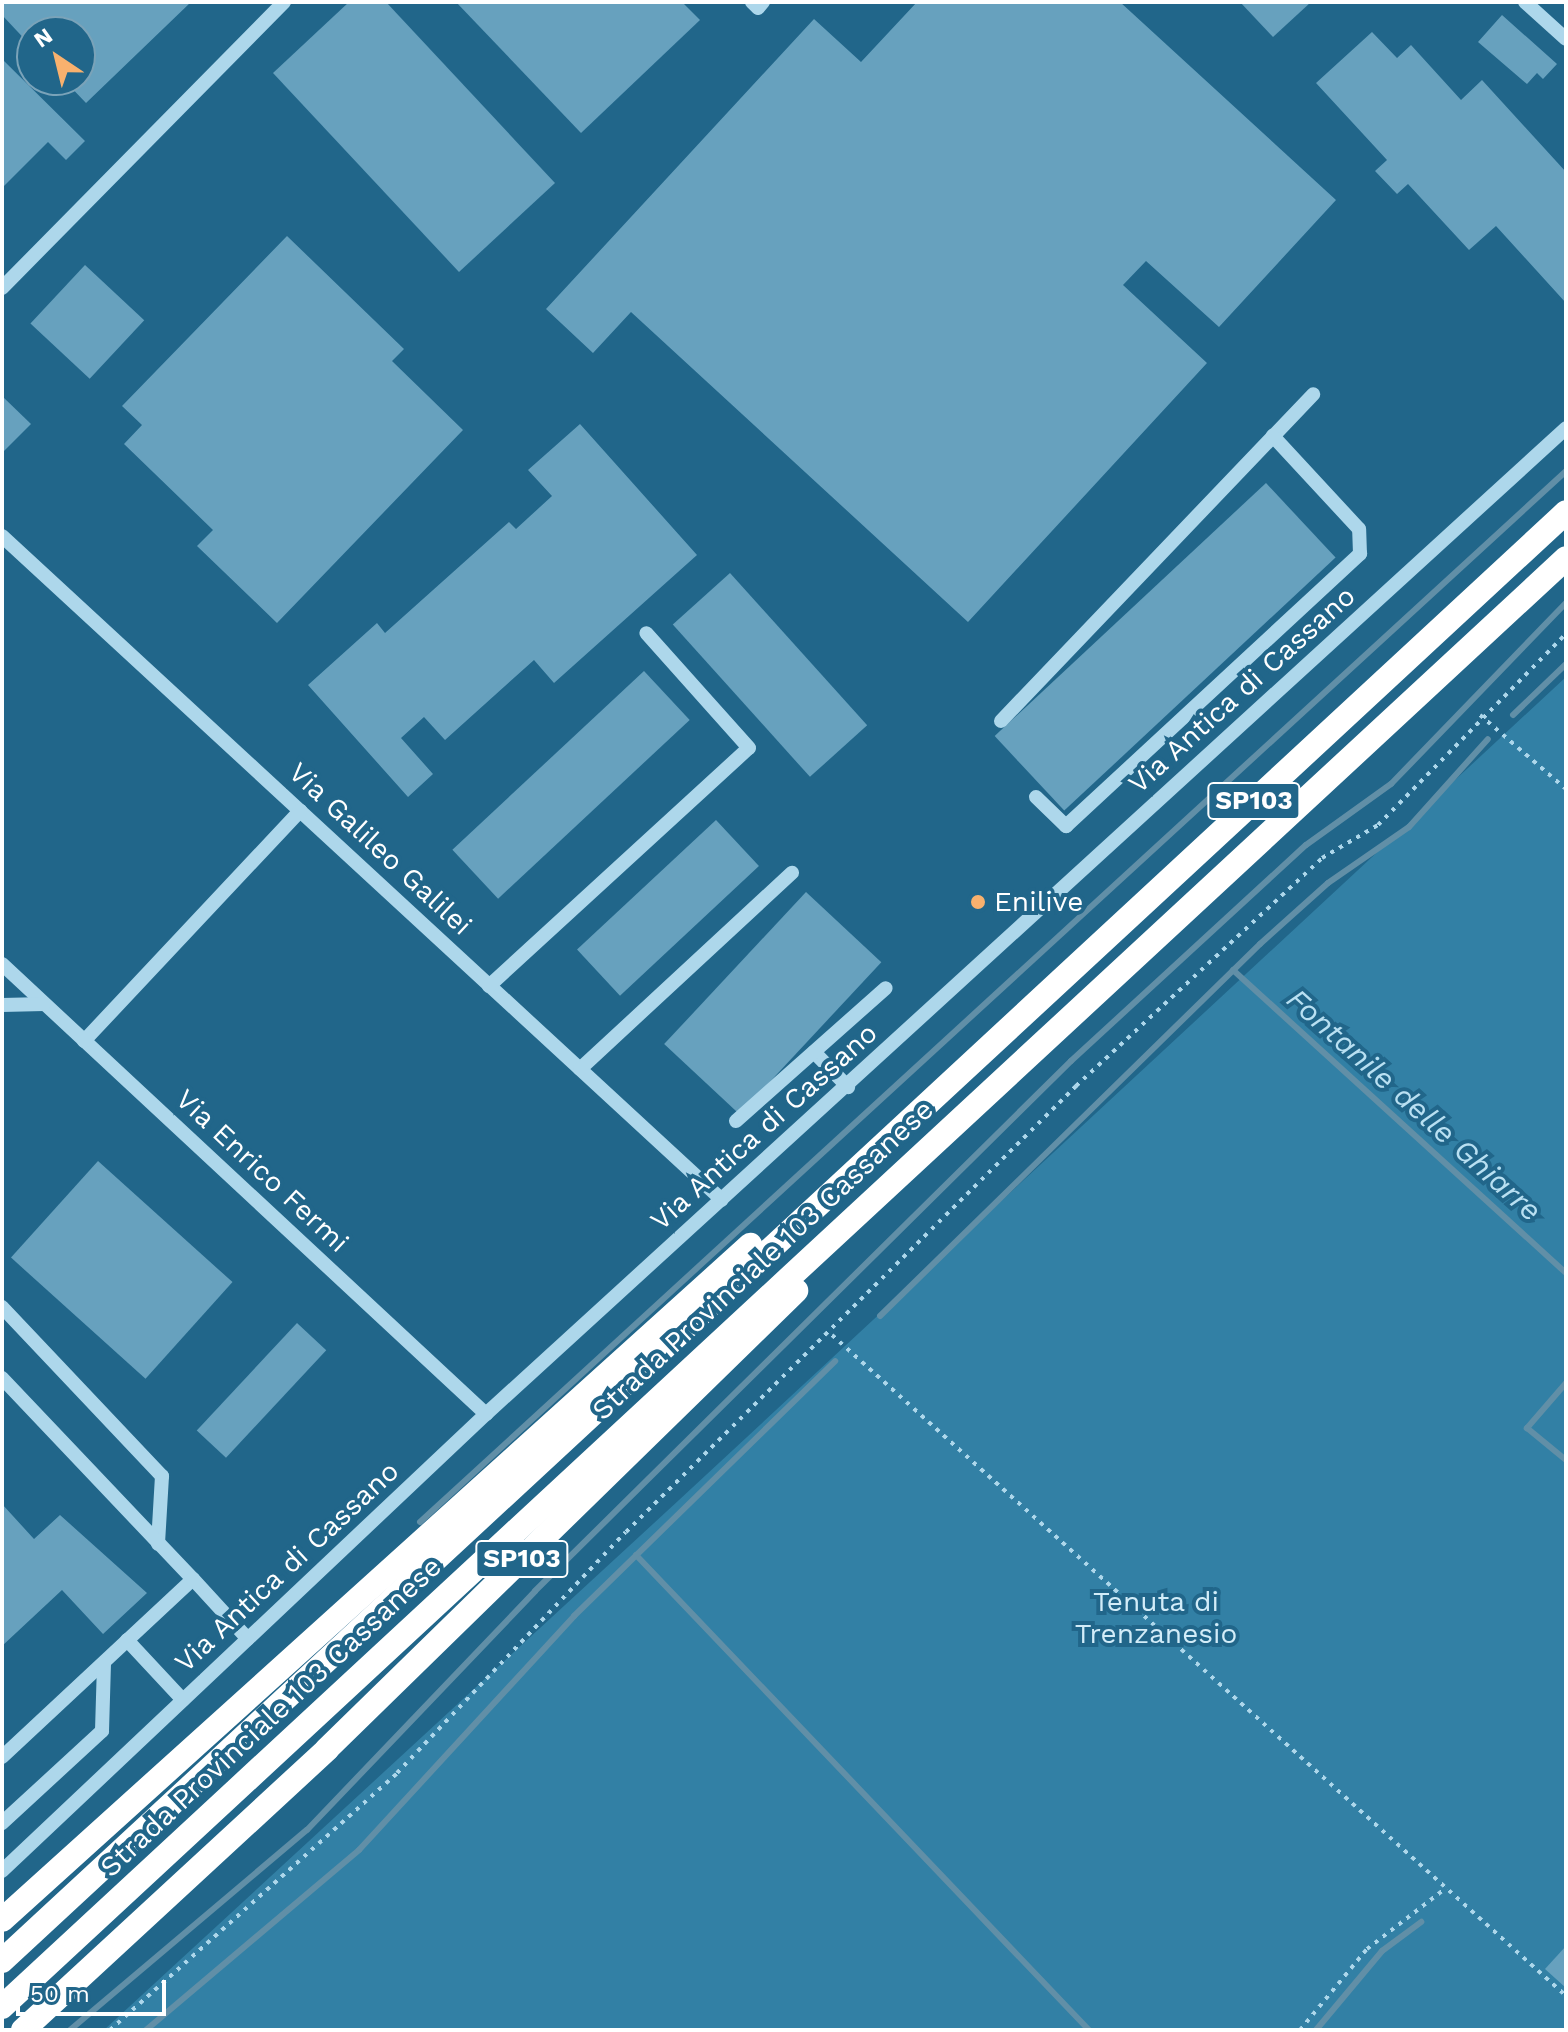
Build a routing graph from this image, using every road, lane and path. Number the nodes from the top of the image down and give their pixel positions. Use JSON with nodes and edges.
{"nodes":[{"id":1,"x":284,"y":2,"type":"edge"},
{"id":2,"x":752,"y":2,"type":"edge"},
{"id":3,"x":763,"y":2,"type":"edge"},
{"id":4,"x":1525,"y":2,"type":"edge"},
{"id":5,"x":1566,"y":39,"type":"edge"},
{"id":6,"x":2,"y":288,"type":"edge"},
{"id":7,"x":1313,"y":394,"type":"dead end"},
{"id":8,"x":1566,"y":428,"type":"edge"},
{"id":9,"x":1273,"y":436,"type":"junction"},
{"id":10,"x":1566,"y":512,"type":"edge"},
{"id":11,"x":2,"y":536,"type":"edge"},
{"id":12,"x":1566,"y":558,"type":"edge"},
{"id":13,"x":646,"y":633,"type":"dead end"},
{"id":14,"x":1566,"y":634,"type":"edge"},
{"id":15,"x":1479,"y":714,"type":"junction"},
{"id":16,"x":1001,"y":721,"type":"dead end"},
{"id":17,"x":1566,"y":789,"type":"edge"},
{"id":18,"x":1036,"y":797,"type":"dead end"},
{"id":19,"x":300,"y":811,"type":"junction"},
{"id":20,"x":792,"y":873,"type":"dead end"},
{"id":21,"x":2,"y":964,"type":"edge"},
{"id":22,"x":489,"y":986,"type":"junction"},
{"id":23,"x":886,"y":988,"type":"dead end"},
{"id":24,"x":44,"y":1004,"type":"junction"},
{"id":25,"x":2,"y":1005,"type":"edge"},
{"id":26,"x":84,"y":1041,"type":"junction"},
{"id":27,"x":814,"y":1052,"type":"junction"},
{"id":28,"x":580,"y":1069,"type":"junction"},
{"id":29,"x":1007,"y":1075,"type":"junction"},
{"id":30,"x":848,"y":1087,"type":"junction"},
{"id":31,"x":941,"y":1090,"type":"junction"},
{"id":32,"x":736,"y":1121,"type":"dead end"},
{"id":33,"x":722,"y":1200,"type":"junction"},
{"id":34,"x":2,"y":1307,"type":"edge"},
{"id":35,"x":832,"y":1335,"type":"junction"},
{"id":36,"x":2,"y":1378,"type":"edge"},
{"id":37,"x":486,"y":1414,"type":"junction"},
{"id":38,"x":158,"y":1544,"type":"junction"},
{"id":39,"x":193,"y":1579,"type":"junction"},
{"id":40,"x":248,"y":1639,"type":"junction"},
{"id":41,"x":127,"y":1640,"type":"junction"},
{"id":42,"x":104,"y":1663,"type":"junction"},
{"id":43,"x":183,"y":1700,"type":"junction"},
{"id":44,"x":2,"y":1757,"type":"edge"},
{"id":45,"x":2,"y":1823,"type":"edge"},
{"id":46,"x":2,"y":1871,"type":"edge"},
{"id":47,"x":1446,"y":1888,"type":"junction"},
{"id":48,"x":2,"y":1920,"type":"edge"},
{"id":49,"x":2,"y":1961,"type":"edge"},
{"id":50,"x":1566,"y":1996,"type":"edge"},
{"id":51,"x":2,"y":2007,"type":"edge"},
{"id":52,"x":23,"y":2030,"type":"edge"},
{"id":53,"x":110,"y":2030,"type":"edge"},
{"id":54,"x":1300,"y":2030,"type":"edge"}],
"edges":[{"from":1,"to":6,"type":"street"},
{"from":2,"to":3,"type":"street"},
{"from":4,"to":5,"type":"street"},
{"from":7,"to":9,"type":"street"},
{"from":8,"to":30,"type":"street","name":"Via Antica di Cassano"},
{"from":9,"to":16,"type":"street"},
{"from":9,"to":18,"type":"street"},
{"from":10,"to":31,"type":"highway","name":"Strada Provinciale 103 Cassanese","number":"SP103"},
{"from":11,"to":19,"type":"street","name":"Via Galileo Galilei"},
{"from":12,"to":29,"type":"highway","name":"Strada Provinciale 103 Cassanese","number":"SP103"},
{"from":13,"to":22,"type":"street"},
{"from":14,"to":15,"type":"path"},
{"from":15,"to":17,"type":"path"},
{"from":15,"to":35,"type":"path"},
{"from":19,"to":22,"type":"street","name":"Via Galileo Galilei"},
{"from":19,"to":26,"type":"street"},
{"from":20,"to":28,"type":"street"},
{"from":21,"to":24,"type":"street","name":"Via Enrico Fermi"},
{"from":22,"to":28,"type":"street","name":"Via Galileo Galilei"},
{"from":23,"to":27,"type":"street"},
{"from":24,"to":25,"type":"street"},
{"from":24,"to":26,"type":"street","name":"Via Enrico Fermi"},
{"from":26,"to":37,"type":"street","name":"Via Enrico Fermi"},
{"from":27,"to":30,"type":"street"},
{"from":27,"to":32,"type":"street"},
{"from":28,"to":33,"type":"street","name":"Via Galileo Galilei"},
{"from":29,"to":51,"type":"highway","name":"Strada Provinciale 103 Cassanese","number":"SP103"},
{"from":29,"to":52,"type":"highway","number":"SP103"},
{"from":30,"to":33,"type":"street","name":"Via Antica di Cassano"},
{"from":31,"to":48,"type":"highway","number":"SP103"},
{"from":31,"to":49,"type":"highway","name":"Strada Provinciale 103 Cassanese","number":"SP103"},
{"from":33,"to":37,"type":"street","name":"Via Antica di Cassano"},
{"from":34,"to":38,"type":"street"},
{"from":35,"to":47,"type":"path"},
{"from":35,"to":53,"type":"path"},
{"from":36,"to":38,"type":"street"},
{"from":37,"to":40,"type":"street","name":"Via Antica di Cassano"},
{"from":38,"to":39,"type":"street"},
{"from":39,"to":40,"type":"street"},
{"from":39,"to":41,"type":"street"},
{"from":40,"to":43,"type":"street","name":"Via Antica di Cassano"},
{"from":41,"to":42,"type":"street"},
{"from":41,"to":43,"type":"street"},
{"from":42,"to":44,"type":"street"},
{"from":42,"to":45,"type":"street"},
{"from":43,"to":46,"type":"street","name":"Via Antica di Cassano"},
{"from":47,"to":50,"type":"path"},
{"from":47,"to":54,"type":"path"}]}
